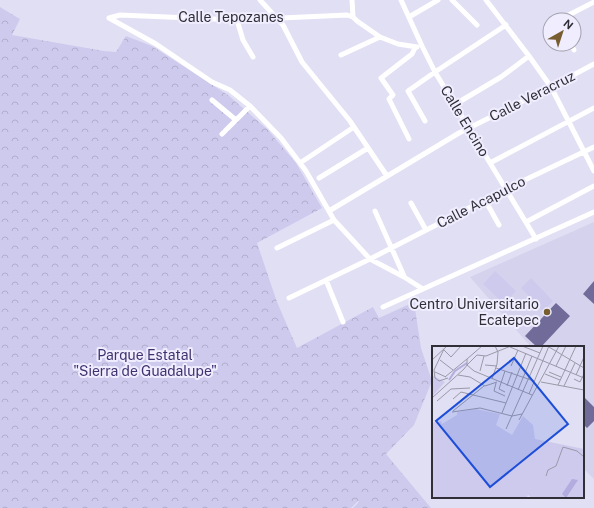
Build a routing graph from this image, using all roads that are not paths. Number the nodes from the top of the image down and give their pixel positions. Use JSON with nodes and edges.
{"nodes":[{"id":1,"x":260,"y":0,"type":"edge"},
{"id":2,"x":352,"y":0,"type":"edge"},
{"id":3,"x":401,"y":0,"type":"edge"},
{"id":4,"x":438,"y":0,"type":"edge"},
{"id":5,"x":452,"y":0,"type":"edge"},
{"id":6,"x":486,"y":0,"type":"edge"},
{"id":7,"x":594,"y":2,"type":"edge"},
{"id":8,"x":575,"y":12,"type":"edge"},
{"id":9,"x":353,"y":17,"type":"junction"},
{"id":10,"x":409,"y":17,"type":"junction"},
{"id":11,"x":275,"y":18,"type":"junction"},
{"id":12,"x":236,"y":20,"type":"junction"},
{"id":13,"x":477,"y":25,"type":"dead end"},
{"id":14,"x":506,"y":25,"type":"junction"},
{"id":15,"x":380,"y":37,"type":"junction"},
{"id":16,"x":422,"y":46,"type":"junction"},
{"id":17,"x":415,"y":48,"type":"junction"},
{"id":18,"x":341,"y":55,"type":"dead end"},
{"id":19,"x":529,"y":56,"type":"junction"},
{"id":20,"x":253,"y":57,"type":"dead end"},
{"id":21,"x":594,"y":64,"type":"edge"},
{"id":22,"x":435,"y":72,"type":"junction"},
{"id":23,"x":551,"y":87,"type":"junction"},
{"id":24,"x":212,"y":100,"type":"dead end"},
{"id":25,"x":454,"y":105,"type":"junction"},
{"id":26,"x":250,"y":106,"type":"junction"},
{"id":27,"x":594,"y":108,"type":"edge"},
{"id":28,"x":236,"y":120,"type":"junction"},
{"id":29,"x":425,"y":121,"type":"dead end"},
{"id":30,"x":569,"y":122,"type":"junction"},
{"id":31,"x":354,"y":127,"type":"junction"},
{"id":32,"x":469,"y":128,"type":"junction"},
{"id":33,"x":222,"y":134,"type":"dead end"},
{"id":34,"x":409,"y":139,"type":"dead end"},
{"id":35,"x":594,"y":147,"type":"edge"},
{"id":36,"x":368,"y":148,"type":"junction"},
{"id":37,"x":584,"y":152,"type":"junction"},
{"id":38,"x":300,"y":163,"type":"junction"},
{"id":39,"x":490,"y":163,"type":"junction"},
{"id":40,"x":594,"y":171,"type":"edge"},
{"id":41,"x":387,"y":176,"type":"junction"},
{"id":42,"x":319,"y":178,"type":"dead end"},
{"id":43,"x":594,"y":186,"type":"edge"},
{"id":44,"x":506,"y":189,"type":"junction"},
{"id":45,"x":486,"y":200,"type":"junction"},
{"id":46,"x":411,"y":204,"type":"dead end"},
{"id":47,"x":329,"y":211,"type":"junction"},
{"id":48,"x":375,"y":212,"type":"dead end"},
{"id":49,"x":594,"y":212,"type":"edge"},
{"id":50,"x":334,"y":220,"type":"junction"},
{"id":51,"x":526,"y":222,"type":"junction"},
{"id":52,"x":499,"y":225,"type":"dead end"},
{"id":53,"x":426,"y":230,"type":"junction"},
{"id":54,"x":536,"y":239,"type":"junction"},
{"id":55,"x":277,"y":248,"type":"dead end"},
{"id":56,"x":391,"y":248,"type":"junction"},
{"id":57,"x":370,"y":259,"type":"junction"},
{"id":58,"x":404,"y":276,"type":"junction"},
{"id":59,"x":326,"y":280,"type":"junction"},
{"id":60,"x":423,"y":289,"type":"junction"},
{"id":61,"x":289,"y":298,"type":"dead end"},
{"id":62,"x":383,"y":307,"type":"dead end"},
{"id":63,"x":343,"y":322,"type":"dead end"}],
"edges":[{"from":1,"to":11,"type":"street"},
{"from":2,"to":9,"type":"street"},
{"from":3,"to":10,"type":"street","name":"Calle Encino"},
{"from":4,"to":10,"type":"street"},
{"from":5,"to":13,"type":"street"},
{"from":6,"to":14,"type":"street"},
{"from":7,"to":8,"type":"street"},
{"from":9,"to":11,"type":"street","name":"Calle Tepozanes"},
{"from":9,"to":15,"type":"street"},
{"from":10,"to":16,"type":"street","name":"Calle Encino"},
{"from":11,"to":12,"type":"street","name":"Calle Tepozanes"},
{"from":11,"to":31,"type":"street"},
{"from":12,"to":20,"type":"street"},
{"from":12,"to":26,"type":"street","name":"Calle Tepozanes"},
{"from":14,"to":19,"type":"street"},
{"from":14,"to":22,"type":"street"},
{"from":15,"to":17,"type":"street"},
{"from":15,"to":18,"type":"street"},
{"from":16,"to":17,"type":"street"},
{"from":16,"to":22,"type":"street","name":"Calle Encino"},
{"from":17,"to":34,"type":"street"},
{"from":19,"to":23,"type":"street"},
{"from":19,"to":25,"type":"street"},
{"from":21,"to":23,"type":"street","name":"Calle Veracruz"},
{"from":22,"to":25,"type":"street","name":"Calle Encino"},
{"from":22,"to":29,"type":"street"},
{"from":23,"to":30,"type":"street"},
{"from":23,"to":32,"type":"street","name":"Calle Veracruz"},
{"from":24,"to":28,"type":"street"},
{"from":25,"to":32,"type":"street","name":"Calle Encino"},
{"from":26,"to":28,"type":"street"},
{"from":26,"to":38,"type":"street"},
{"from":27,"to":30,"type":"street"},
{"from":28,"to":33,"type":"street"},
{"from":30,"to":37,"type":"street"},
{"from":30,"to":39,"type":"street"},
{"from":31,"to":36,"type":"street"},
{"from":31,"to":38,"type":"street"},
{"from":32,"to":39,"type":"street","name":"Calle Encino"},
{"from":32,"to":41,"type":"street","name":"Calle Veracruz"},
{"from":35,"to":37,"type":"street","name":"Calle Acapulco"},
{"from":36,"to":41,"type":"street"},
{"from":36,"to":42,"type":"street"},
{"from":37,"to":40,"type":"street"},
{"from":37,"to":44,"type":"street","name":"Calle Acapulco"},
{"from":38,"to":47,"type":"street"},
{"from":39,"to":44,"type":"street","name":"Calle Encino"},
{"from":41,"to":47,"type":"street","name":"Calle Veracruz"},
{"from":43,"to":51,"type":"street"},
{"from":44,"to":45,"type":"street","name":"Calle Acapulco"},
{"from":44,"to":51,"type":"street","name":"Calle Encino"},
{"from":45,"to":52,"type":"street"},
{"from":45,"to":53,"type":"street","name":"Calle Acapulco"},
{"from":46,"to":53,"type":"street"},
{"from":47,"to":50,"type":"street"},
{"from":48,"to":56,"type":"street"},
{"from":49,"to":54,"type":"street"},
{"from":50,"to":55,"type":"street"},
{"from":50,"to":57,"type":"street"},
{"from":51,"to":54,"type":"street","name":"Calle Encino"},
{"from":53,"to":56,"type":"street","name":"Calle Acapulco"},
{"from":54,"to":60,"type":"street"},
{"from":56,"to":57,"type":"street","name":"Calle Acapulco"},
{"from":56,"to":58,"type":"street"},
{"from":57,"to":58,"type":"street"},
{"from":57,"to":59,"type":"street","name":"Calle Acapulco"},
{"from":58,"to":60,"type":"street"},
{"from":59,"to":61,"type":"street","name":"Calle Acapulco"},
{"from":59,"to":63,"type":"street"},
{"from":60,"to":62,"type":"street"}]}
